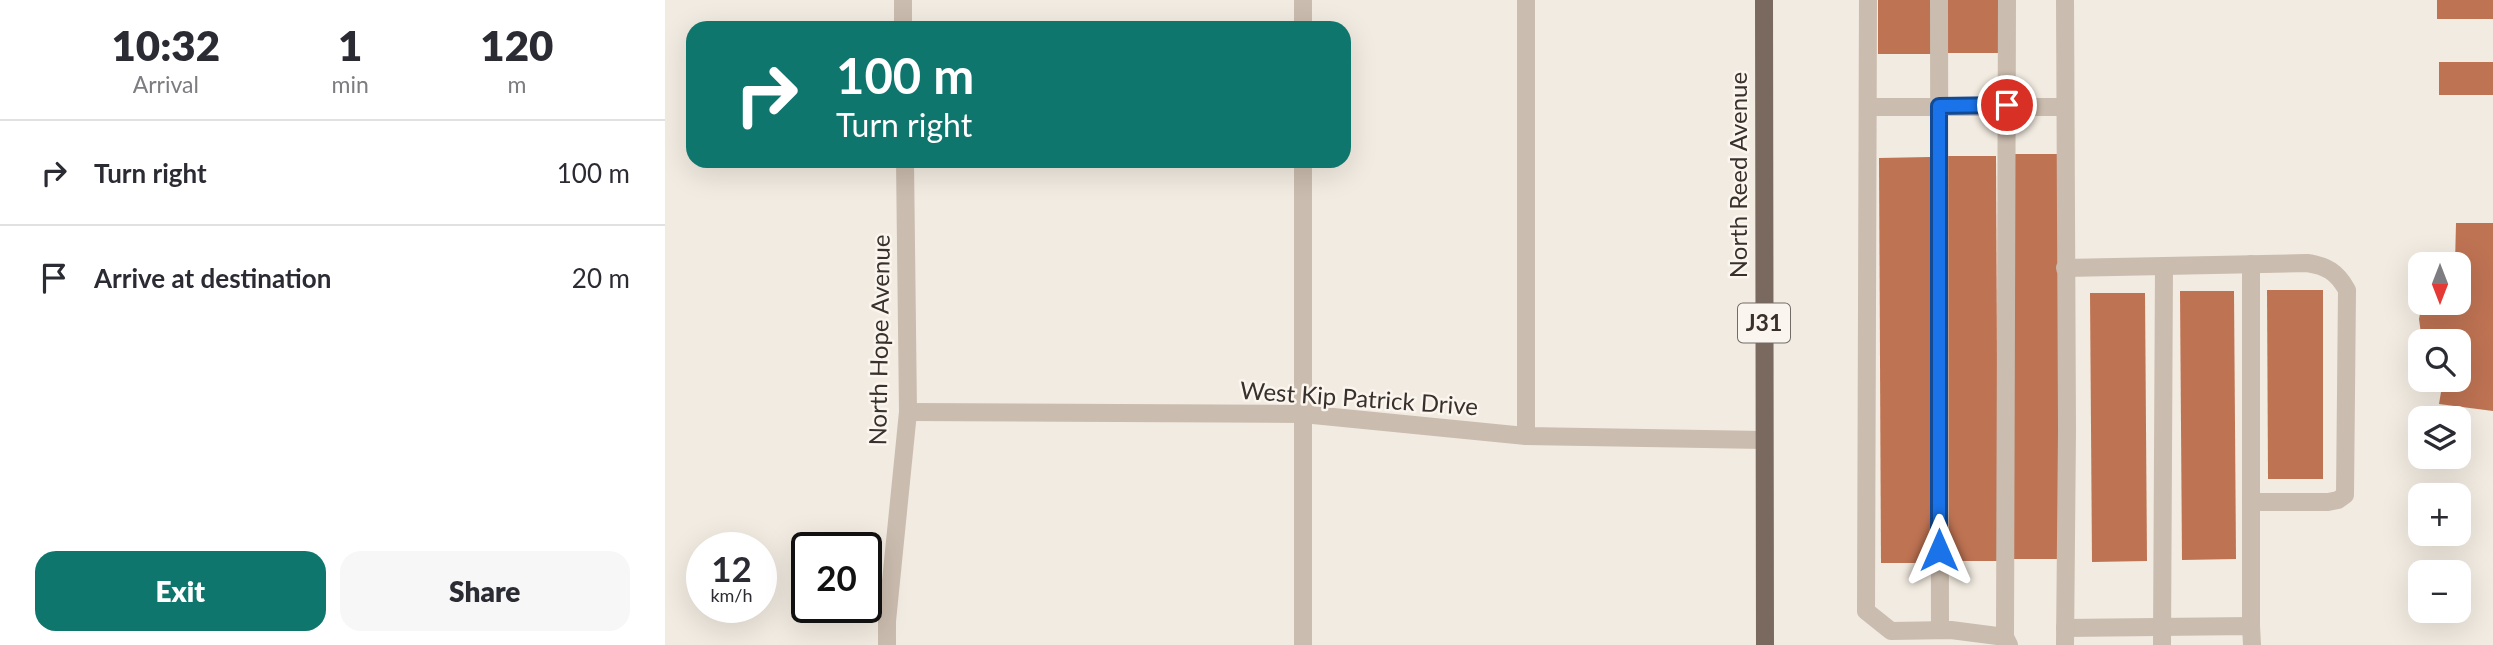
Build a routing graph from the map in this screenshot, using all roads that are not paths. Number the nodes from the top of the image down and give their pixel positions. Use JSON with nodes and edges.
{"nodes":[{"id":1,"x":903,"y":0,"type":"edge"},
{"id":2,"x":1303,"y":0,"type":"edge"},
{"id":3,"x":1526,"y":0,"type":"edge"},
{"id":4,"x":1764,"y":0,"type":"edge"},
{"id":5,"x":1868,"y":0,"type":"edge"},
{"id":6,"x":1939,"y":0,"type":"edge"},
{"id":7,"x":2007,"y":0,"type":"edge"},
{"id":8,"x":2065,"y":0,"type":"edge"},
{"id":9,"x":903,"y":21,"type":"edge"},
{"id":10,"x":1303,"y":21,"type":"edge"},
{"id":11,"x":2007,"y":105,"type":"junction"},
{"id":12,"x":1939,"y":106,"type":"junction"},
{"id":13,"x":1868,"y":107,"type":"junction"},
{"id":14,"x":2064,"y":107,"type":"junction"},
{"id":15,"x":905,"y":168,"type":"edge"},
{"id":16,"x":1303,"y":168,"type":"edge"},
{"id":17,"x":2251,"y":264,"type":"junction"},
{"id":18,"x":2164,"y":266,"type":"junction"},
{"id":19,"x":2065,"y":268,"type":"junction"},
{"id":20,"x":908,"y":412,"type":"junction"},
{"id":21,"x":1303,"y":414,"type":"junction"},
{"id":22,"x":1526,"y":436,"type":"junction"},
{"id":23,"x":1764,"y":440,"type":"junction"},
{"id":24,"x":2251,"y":502,"type":"junction"},
{"id":25,"x":2251,"y":626,"type":"junction"},
{"id":26,"x":1940,"y":630,"type":"junction"},
{"id":27,"x":2162,"y":636,"type":"edge"},
{"id":28,"x":2065,"y":637,"type":"edge"},
{"id":29,"x":2007,"y":641,"type":"edge"},
{"id":30,"x":887,"y":645,"type":"edge"},
{"id":31,"x":1303,"y":645,"type":"edge"},
{"id":32,"x":1765,"y":645,"type":"edge"},
{"id":33,"x":2252,"y":645,"type":"edge"}],
"edges":[{"from":1,"to":9,"type":"street"},
{"from":2,"to":10,"type":"street"},
{"from":3,"to":22,"type":"street"},
{"from":4,"to":23,"type":"main road","name":"North Reed Avenue","number":"J31"},
{"from":5,"to":13,"type":"street"},
{"from":6,"to":12,"type":"street"},
{"from":7,"to":11,"type":"street"},
{"from":8,"to":14,"type":"street"},
{"from":11,"to":12,"type":"street"},
{"from":11,"to":14,"type":"street"},
{"from":11,"to":29,"type":"street"},
{"from":12,"to":13,"type":"street"},
{"from":12,"to":26,"type":"street"},
{"from":13,"to":26,"type":"street"},
{"from":14,"to":19,"type":"street"},
{"from":15,"to":20,"type":"street","name":"North Hope Avenue"},
{"from":16,"to":21,"type":"street"},
{"from":17,"to":18,"type":"street"},
{"from":17,"to":24,"type":"street"},
{"from":17,"to":24,"type":"street"},
{"from":18,"to":19,"type":"street"},
{"from":18,"to":27,"type":"street"},
{"from":19,"to":28,"type":"street"},
{"from":20,"to":21,"type":"street","name":"West Kip Patrick Drive"},
{"from":20,"to":30,"type":"street","name":"North Hope Avenue"},
{"from":21,"to":22,"type":"street","name":"West Kip Patrick Drive"},
{"from":21,"to":31,"type":"street"},
{"from":22,"to":23,"type":"street","name":"West Kip Patrick Drive"},
{"from":23,"to":32,"type":"main road","name":"North Reed Avenue","number":"J31"},
{"from":24,"to":25,"type":"street"},
{"from":25,"to":27,"type":"street"},
{"from":25,"to":33,"type":"street"},
{"from":26,"to":29,"type":"street"},
{"from":27,"to":28,"type":"street"}]}
